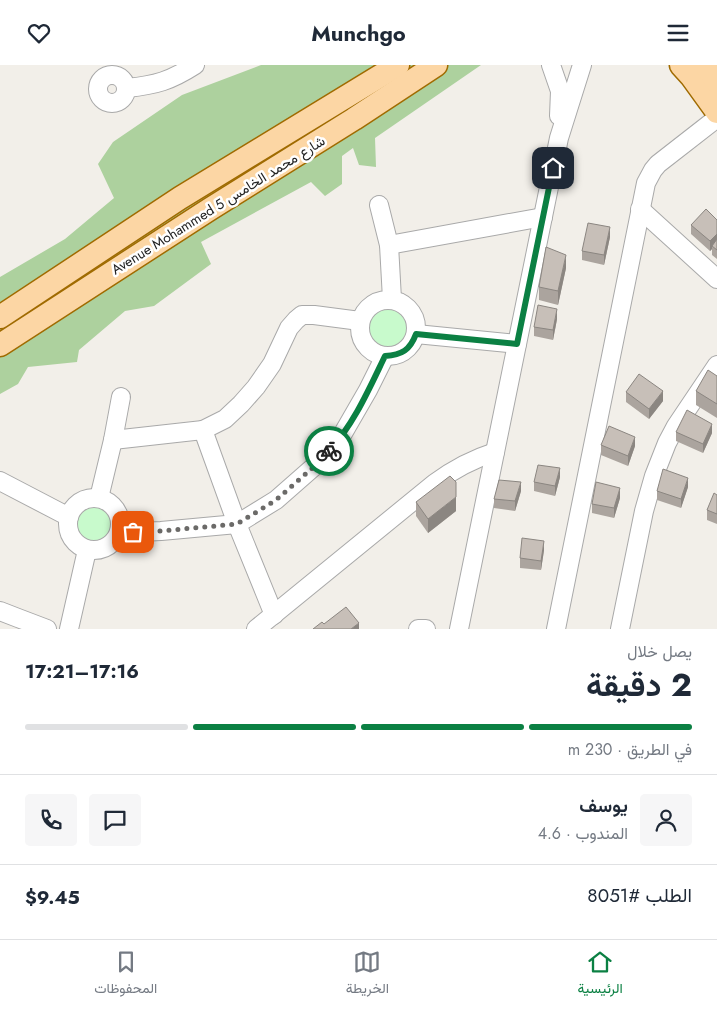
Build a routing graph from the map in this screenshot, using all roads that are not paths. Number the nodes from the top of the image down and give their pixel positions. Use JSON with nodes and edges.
{"nodes":[{"id":1,"x":195,"y":65,"type":"edge"},
{"id":2,"x":398,"y":65,"type":"edge"},
{"id":3,"x":436,"y":65,"type":"edge"},
{"id":4,"x":551,"y":65,"type":"edge"},
{"id":5,"x":582,"y":65,"type":"edge"},
{"id":6,"x":681,"y":65,"type":"edge"},
{"id":7,"x":705,"y":65,"type":"edge"},
{"id":8,"x":98,"y":72,"type":"edge"},
{"id":9,"x":717,"y":82,"type":"edge"},
{"id":10,"x":717,"y":112,"type":"edge"},
{"id":11,"x":717,"y":118,"type":"edge"},
{"id":12,"x":559,"y":137,"type":"junction"},
{"id":13,"x":379,"y":205,"type":"dead end"},
{"id":14,"x":640,"y":209,"type":"junction"},
{"id":15,"x":543,"y":217,"type":"junction"},
{"id":16,"x":389,"y":245,"type":"junction"},
{"id":17,"x":717,"y":279,"type":"edge"},
{"id":18,"x":392,"y":299,"type":"junction"},
{"id":19,"x":0,"y":317,"type":"edge"},
{"id":20,"x":360,"y":321,"type":"junction"},
{"id":21,"x":416,"y":334,"type":"junction"},
{"id":22,"x":517,"y":344,"type":"junction"},
{"id":23,"x":0,"y":345,"type":"edge"},
{"id":24,"x":385,"y":356,"type":"junction"},
{"id":25,"x":717,"y":365,"type":"edge"},
{"id":26,"x":121,"y":397,"type":"dead end"},
{"id":27,"x":204,"y":430,"type":"junction"},
{"id":28,"x":113,"y":440,"type":"junction"},
{"id":29,"x":495,"y":452,"type":"junction"},
{"id":30,"x":0,"y":481,"type":"edge"},
{"id":31,"x":99,"y":498,"type":"junction"},
{"id":32,"x":69,"y":517,"type":"junction"},
{"id":33,"x":237,"y":524,"type":"junction"},
{"id":34,"x":120,"y":533,"type":"junction"},
{"id":35,"x":87,"y":550,"type":"junction"},
{"id":36,"x":0,"y":611,"type":"edge"},
{"id":37,"x":274,"y":615,"type":"junction"},
{"id":38,"x":255,"y":628,"type":"edge"},
{"id":39,"x":47,"y":629,"type":"edge"},
{"id":40,"x":69,"y":629,"type":"edge"},
{"id":41,"x":418,"y":629,"type":"edge"},
{"id":42,"x":426,"y":629,"type":"edge"},
{"id":43,"x":459,"y":629,"type":"edge"},
{"id":44,"x":556,"y":629,"type":"edge"},
{"id":45,"x":620,"y":629,"type":"edge"}],
"edges":[{"from":1,"to":8,"type":"street"},
{"from":2,"to":19,"type":"main road","name":"Avenue Mohammed 5 شارع محمد الخامس"},
{"from":3,"to":23,"type":"main road","name":"Avenue Mohammed 5 شارع محمد الخامس"},
{"from":4,"to":12,"type":"street"},
{"from":5,"to":12,"type":"street"},
{"from":6,"to":10,"type":"main road"},
{"from":7,"to":9,"type":"main road"},
{"from":11,"to":14,"type":"street"},
{"from":12,"to":15,"type":"street"},
{"from":13,"to":16,"type":"street"},
{"from":14,"to":17,"type":"street"},
{"from":14,"to":44,"type":"street"},
{"from":15,"to":16,"type":"street"},
{"from":15,"to":22,"type":"street"},
{"from":16,"to":18,"type":"street"},
{"from":18,"to":20,"type":"street"},
{"from":18,"to":21,"type":"street"},
{"from":20,"to":24,"type":"street"},
{"from":20,"to":27,"type":"street"},
{"from":21,"to":22,"type":"street"},
{"from":21,"to":24,"type":"street"},
{"from":22,"to":29,"type":"street"},
{"from":24,"to":33,"type":"street"},
{"from":25,"to":45,"type":"street"},
{"from":26,"to":28,"type":"street"},
{"from":27,"to":28,"type":"street"},
{"from":27,"to":33,"type":"street"},
{"from":28,"to":31,"type":"street"},
{"from":29,"to":37,"type":"street"},
{"from":29,"to":43,"type":"street"},
{"from":30,"to":32,"type":"street"},
{"from":31,"to":32,"type":"street"},
{"from":31,"to":34,"type":"street"},
{"from":32,"to":35,"type":"street"},
{"from":33,"to":34,"type":"street"},
{"from":33,"to":37,"type":"street"},
{"from":34,"to":35,"type":"street"},
{"from":35,"to":40,"type":"street"},
{"from":36,"to":39,"type":"street"},
{"from":37,"to":38,"type":"street"},
{"from":41,"to":42,"type":"street"}]}
